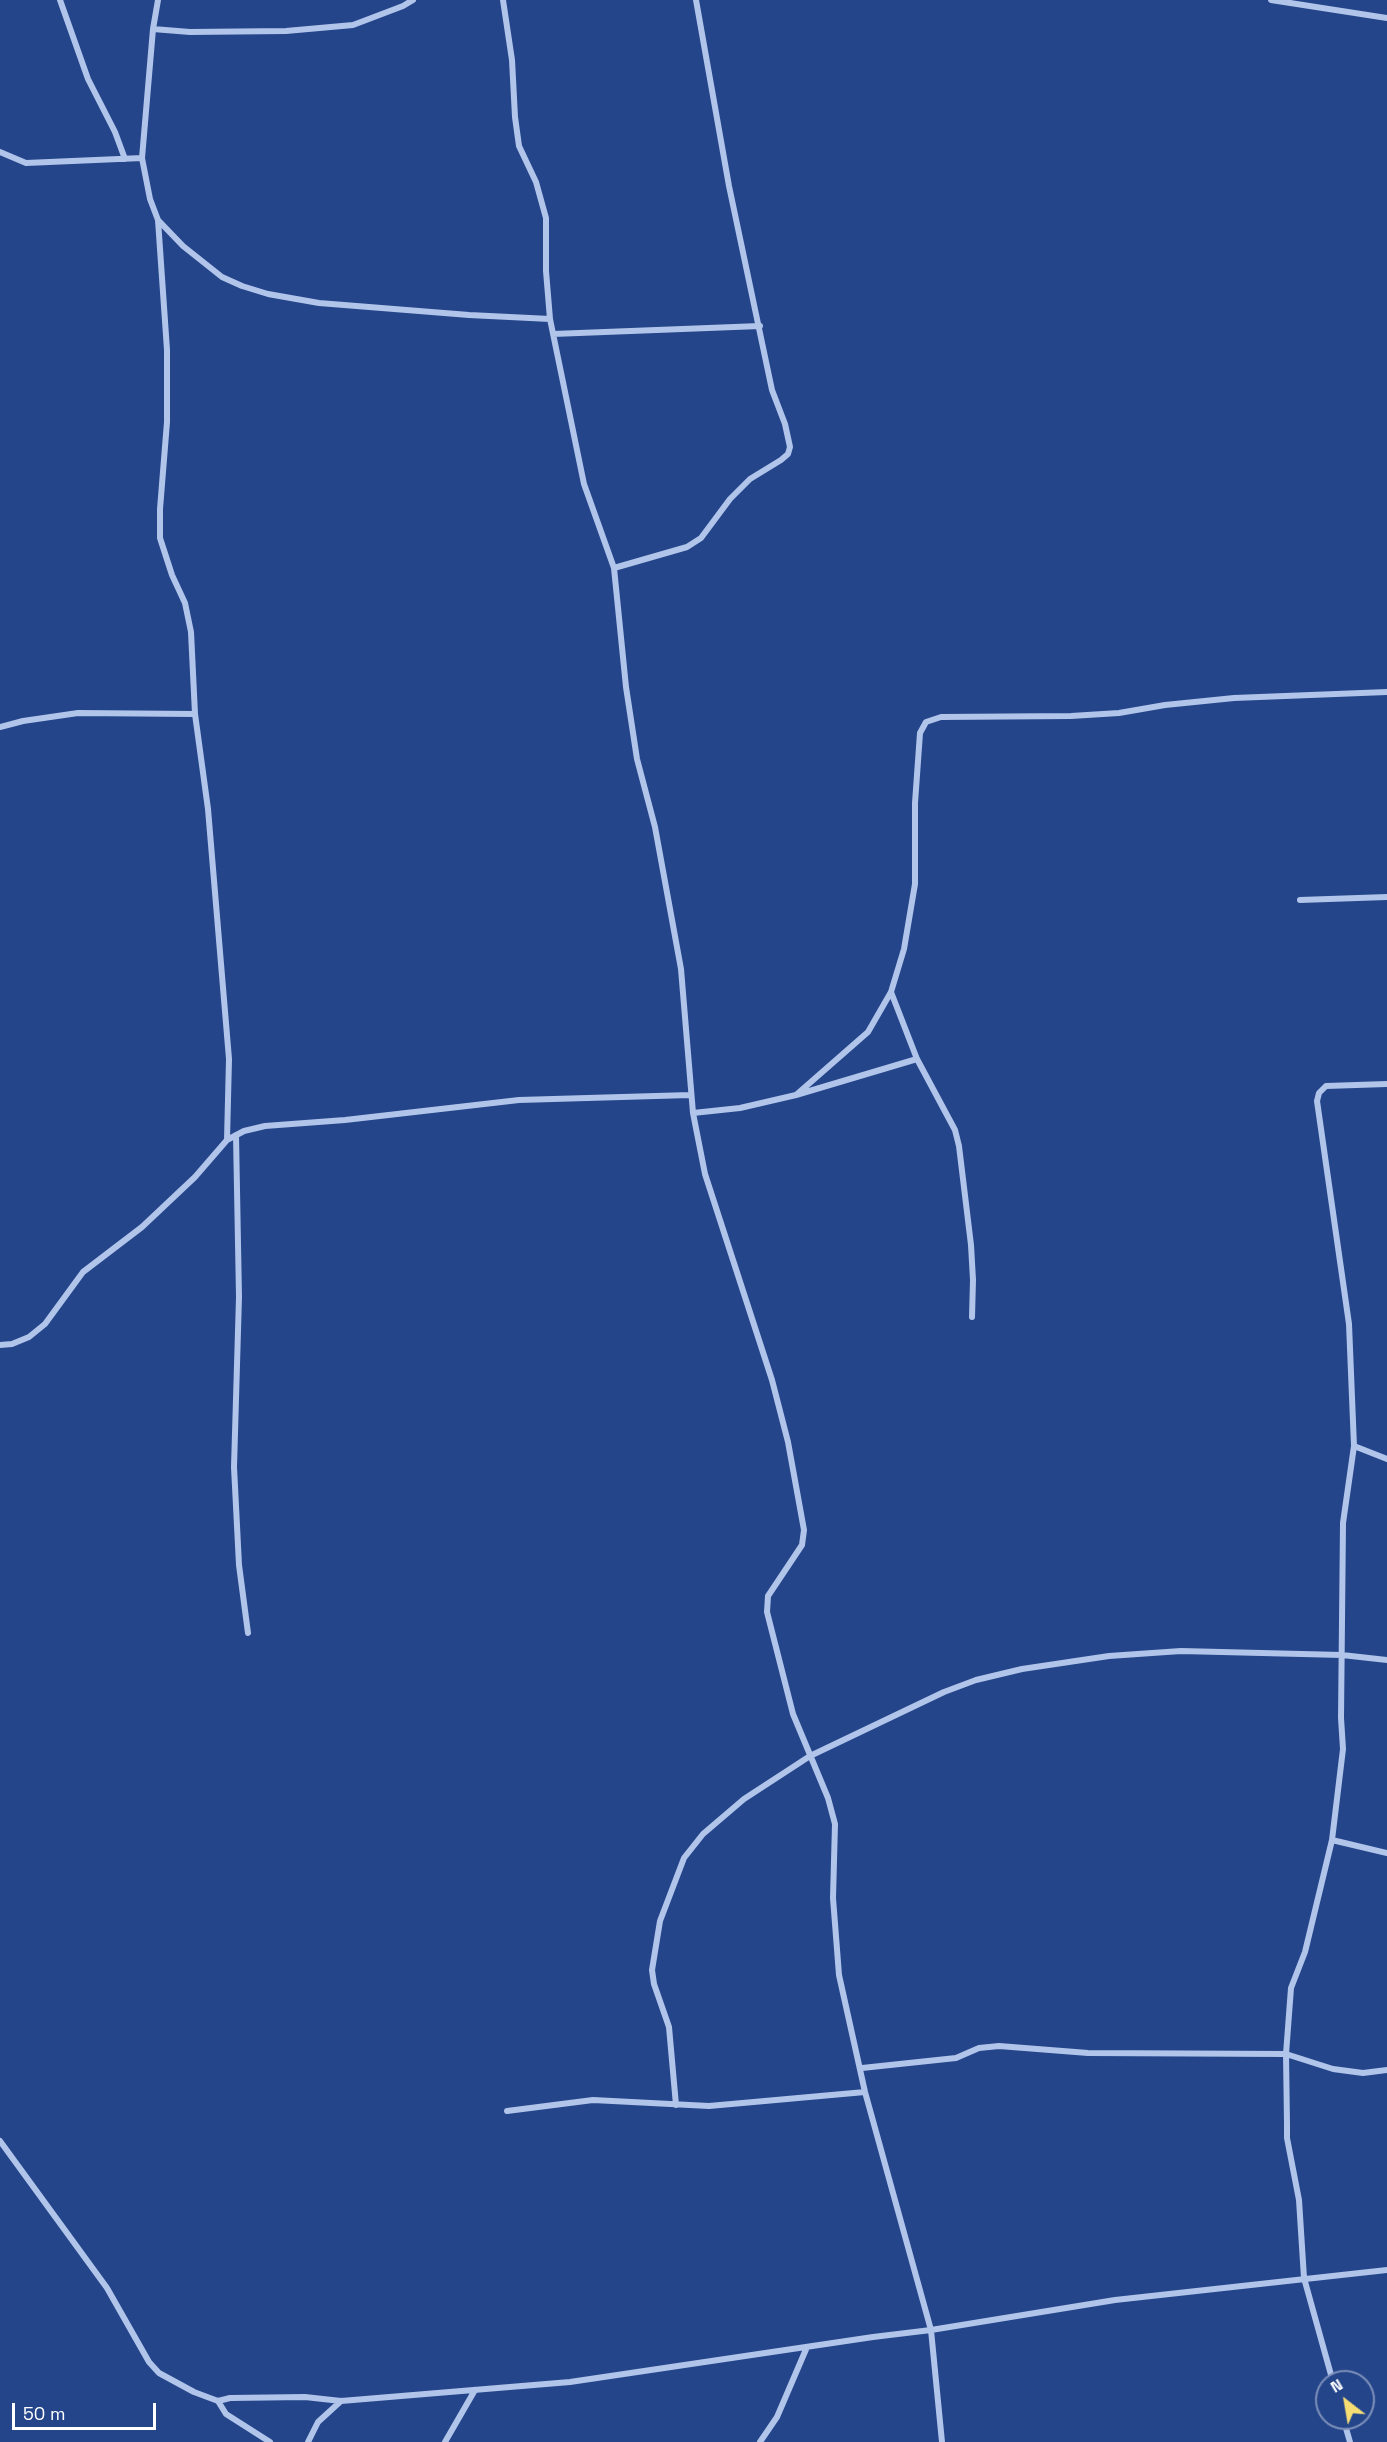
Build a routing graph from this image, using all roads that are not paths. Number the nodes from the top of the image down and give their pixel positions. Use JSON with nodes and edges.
{"nodes":[{"id":1,"x":60,"y":0,"type":"edge"},
{"id":2,"x":158,"y":0,"type":"edge"},
{"id":3,"x":413,"y":0,"type":"edge"},
{"id":4,"x":502,"y":0,"type":"edge"},
{"id":5,"x":696,"y":0,"type":"edge"},
{"id":6,"x":1271,"y":0,"type":"edge"},
{"id":7,"x":1387,"y":18,"type":"edge"},
{"id":8,"x":153,"y":29,"type":"junction"},
{"id":9,"x":0,"y":152,"type":"edge"},
{"id":10,"x":141,"y":158,"type":"junction"},
{"id":11,"x":125,"y":159,"type":"junction"},
{"id":12,"x":158,"y":220,"type":"junction"},
{"id":13,"x":550,"y":319,"type":"junction"},
{"id":14,"x":760,"y":326,"type":"junction"},
{"id":15,"x":553,"y":334,"type":"junction"},
{"id":16,"x":614,"y":568,"type":"junction"},
{"id":17,"x":1387,"y":692,"type":"edge"},
{"id":18,"x":195,"y":714,"type":"junction"},
{"id":19,"x":0,"y":727,"type":"edge"},
{"id":20,"x":1387,"y":897,"type":"edge"},
{"id":21,"x":1300,"y":900,"type":"dead end"},
{"id":22,"x":891,"y":992,"type":"junction"},
{"id":23,"x":917,"y":1059,"type":"junction"},
{"id":24,"x":1387,"y":1084,"type":"edge"},
{"id":25,"x":690,"y":1095,"type":"junction"},
{"id":26,"x":796,"y":1095,"type":"junction"},
{"id":27,"x":693,"y":1113,"type":"junction"},
{"id":28,"x":236,"y":1136,"type":"junction"},
{"id":29,"x":227,"y":1140,"type":"junction"},
{"id":30,"x":972,"y":1317,"type":"dead end"},
{"id":31,"x":0,"y":1345,"type":"edge"},
{"id":32,"x":1354,"y":1446,"type":"junction"},
{"id":33,"x":1387,"y":1459,"type":"edge"},
{"id":34,"x":248,"y":1633,"type":"dead end"},
{"id":35,"x":1342,"y":1655,"type":"junction"},
{"id":36,"x":1387,"y":1660,"type":"edge"},
{"id":37,"x":810,"y":1756,"type":"junction"},
{"id":38,"x":1332,"y":1840,"type":"junction"},
{"id":39,"x":1387,"y":1853,"type":"edge"},
{"id":40,"x":1286,"y":2054,"type":"junction"},
{"id":41,"x":862,"y":2068,"type":"junction"},
{"id":42,"x":1387,"y":2070,"type":"edge"},
{"id":43,"x":865,"y":2092,"type":"junction"},
{"id":44,"x":676,"y":2105,"type":"junction"},
{"id":45,"x":507,"y":2111,"type":"dead end"},
{"id":46,"x":0,"y":2141,"type":"edge"},
{"id":47,"x":1387,"y":2270,"type":"edge"},
{"id":48,"x":1304,"y":2278,"type":"junction"},
{"id":49,"x":931,"y":2330,"type":"junction"},
{"id":50,"x":807,"y":2347,"type":"junction"},
{"id":51,"x":1330,"y":2370,"type":"edge"},
{"id":52,"x":476,"y":2390,"type":"junction"},
{"id":53,"x":218,"y":2401,"type":"junction"},
{"id":54,"x":341,"y":2401,"type":"junction"},
{"id":55,"x":270,"y":2442,"type":"edge"},
{"id":56,"x":308,"y":2442,"type":"edge"},
{"id":57,"x":445,"y":2442,"type":"edge"},
{"id":58,"x":760,"y":2442,"type":"edge"},
{"id":59,"x":942,"y":2442,"type":"edge"}],
"edges":[{"from":1,"to":11,"type":"street"},
{"from":2,"to":8,"type":"street"},
{"from":3,"to":8,"type":"street"},
{"from":4,"to":13,"type":"street"},
{"from":5,"to":14,"type":"street"},
{"from":6,"to":7,"type":"street"},
{"from":8,"to":10,"type":"street"},
{"from":9,"to":11,"type":"street"},
{"from":10,"to":11,"type":"street"},
{"from":10,"to":12,"type":"street"},
{"from":12,"to":13,"type":"street"},
{"from":12,"to":18,"type":"street"},
{"from":13,"to":15,"type":"street"},
{"from":14,"to":15,"type":"street"},
{"from":14,"to":16,"type":"street"},
{"from":15,"to":16,"type":"street"},
{"from":16,"to":25,"type":"street"},
{"from":17,"to":22,"type":"street"},
{"from":18,"to":19,"type":"street"},
{"from":18,"to":29,"type":"street"},
{"from":20,"to":21,"type":"street"},
{"from":22,"to":23,"type":"street"},
{"from":22,"to":26,"type":"street"},
{"from":23,"to":26,"type":"street"},
{"from":23,"to":30,"type":"street"},
{"from":24,"to":32,"type":"street"},
{"from":25,"to":27,"type":"street"},
{"from":25,"to":28,"type":"street"},
{"from":26,"to":27,"type":"street"},
{"from":27,"to":37,"type":"street"},
{"from":28,"to":29,"type":"street"},
{"from":28,"to":34,"type":"street"},
{"from":29,"to":31,"type":"street"},
{"from":32,"to":33,"type":"street"},
{"from":32,"to":35,"type":"street"},
{"from":35,"to":36,"type":"street"},
{"from":35,"to":37,"type":"street"},
{"from":35,"to":38,"type":"street"},
{"from":37,"to":41,"type":"street"},
{"from":37,"to":44,"type":"street"},
{"from":38,"to":39,"type":"street"},
{"from":38,"to":40,"type":"street"},
{"from":40,"to":41,"type":"street"},
{"from":40,"to":42,"type":"street"},
{"from":40,"to":48,"type":"street"},
{"from":41,"to":43,"type":"street"},
{"from":43,"to":44,"type":"street"},
{"from":43,"to":49,"type":"street"},
{"from":44,"to":45,"type":"street"},
{"from":46,"to":53,"type":"street"},
{"from":47,"to":48,"type":"street"},
{"from":48,"to":49,"type":"street"},
{"from":48,"to":51,"type":"street"},
{"from":49,"to":50,"type":"street"},
{"from":49,"to":59,"type":"street"},
{"from":50,"to":52,"type":"street"},
{"from":50,"to":58,"type":"street"},
{"from":52,"to":54,"type":"street"},
{"from":52,"to":57,"type":"street"},
{"from":53,"to":54,"type":"street"},
{"from":53,"to":55,"type":"street"},
{"from":54,"to":56,"type":"street"}]}
